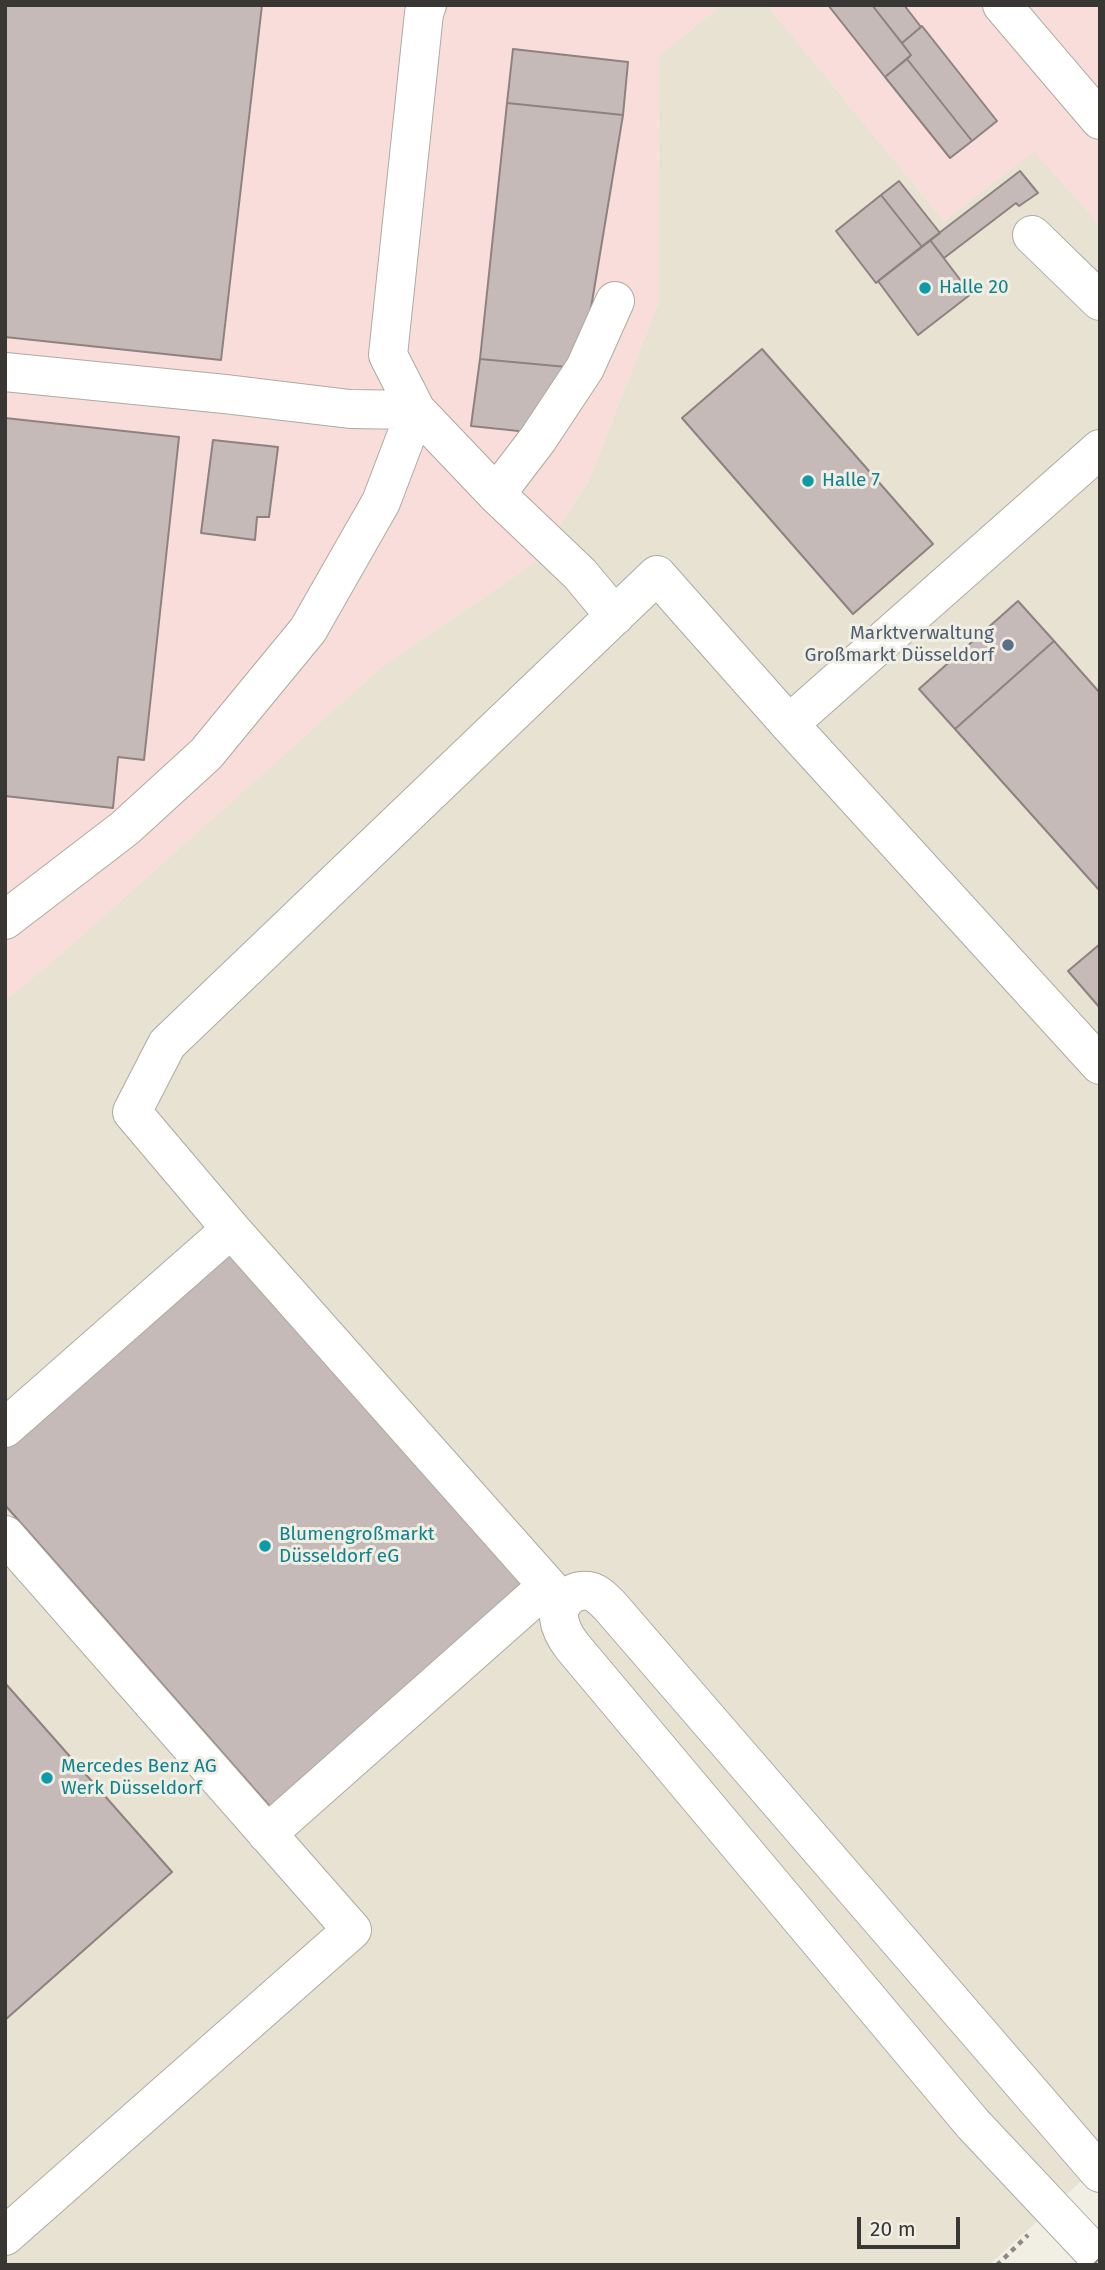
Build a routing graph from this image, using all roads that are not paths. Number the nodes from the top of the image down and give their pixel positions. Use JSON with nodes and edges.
{"nodes":[{"id":1,"x":427,"y":5,"type":"edge"},
{"id":2,"x":1002,"y":5,"type":"edge"},
{"id":3,"x":1100,"y":120,"type":"edge"},
{"id":4,"x":1032,"y":235,"type":"dead end"},
{"id":5,"x":615,"y":301,"type":"dead end"},
{"id":6,"x":1100,"y":301,"type":"edge"},
{"id":7,"x":5,"y":372,"type":"edge"},
{"id":8,"x":416,"y":410,"type":"junction"},
{"id":9,"x":1100,"y":449,"type":"edge"},
{"id":10,"x":496,"y":494,"type":"junction"},
{"id":11,"x":615,"y":616,"type":"junction"},
{"id":12,"x":789,"y":724,"type":"junction"},
{"id":13,"x":5,"y":920,"type":"edge"},
{"id":14,"x":1100,"y":1065,"type":"edge"},
{"id":15,"x":231,"y":1229,"type":"junction"},
{"id":16,"x":5,"y":1428,"type":"edge"},
{"id":17,"x":5,"y":1535,"type":"edge"},
{"id":18,"x":555,"y":1594,"type":"junction"},
{"id":19,"x":267,"y":1834,"type":"junction"},
{"id":20,"x":947,"y":1996,"type":"junction"},
{"id":21,"x":900,"y":2036,"type":"junction"},
{"id":22,"x":1100,"y":2174,"type":"edge"},
{"id":23,"x":5,"y":2236,"type":"edge"},
{"id":24,"x":1100,"y":2259,"type":"edge"}],
"edges":[{"from":1,"to":8,"type":"lane"},
{"from":2,"to":3,"type":"lane"},
{"from":4,"to":6,"type":"lane"},
{"from":5,"to":10,"type":"lane"},
{"from":7,"to":8,"type":"lane"},
{"from":8,"to":10,"type":"lane"},
{"from":8,"to":13,"type":"lane"},
{"from":9,"to":12,"type":"lane"},
{"from":10,"to":11,"type":"lane"},
{"from":11,"to":12,"type":"lane"},
{"from":11,"to":15,"type":"lane"},
{"from":12,"to":14,"type":"lane"},
{"from":15,"to":16,"type":"lane"},
{"from":15,"to":18,"type":"lane"},
{"from":17,"to":19,"type":"lane"},
{"from":18,"to":19,"type":"lane"},
{"from":18,"to":20,"type":"lane"},
{"from":18,"to":21,"type":"lane"},
{"from":19,"to":23,"type":"lane"},
{"from":20,"to":21,"type":"lane"},
{"from":20,"to":22,"type":"lane"},
{"from":21,"to":24,"type":"lane"}]}
